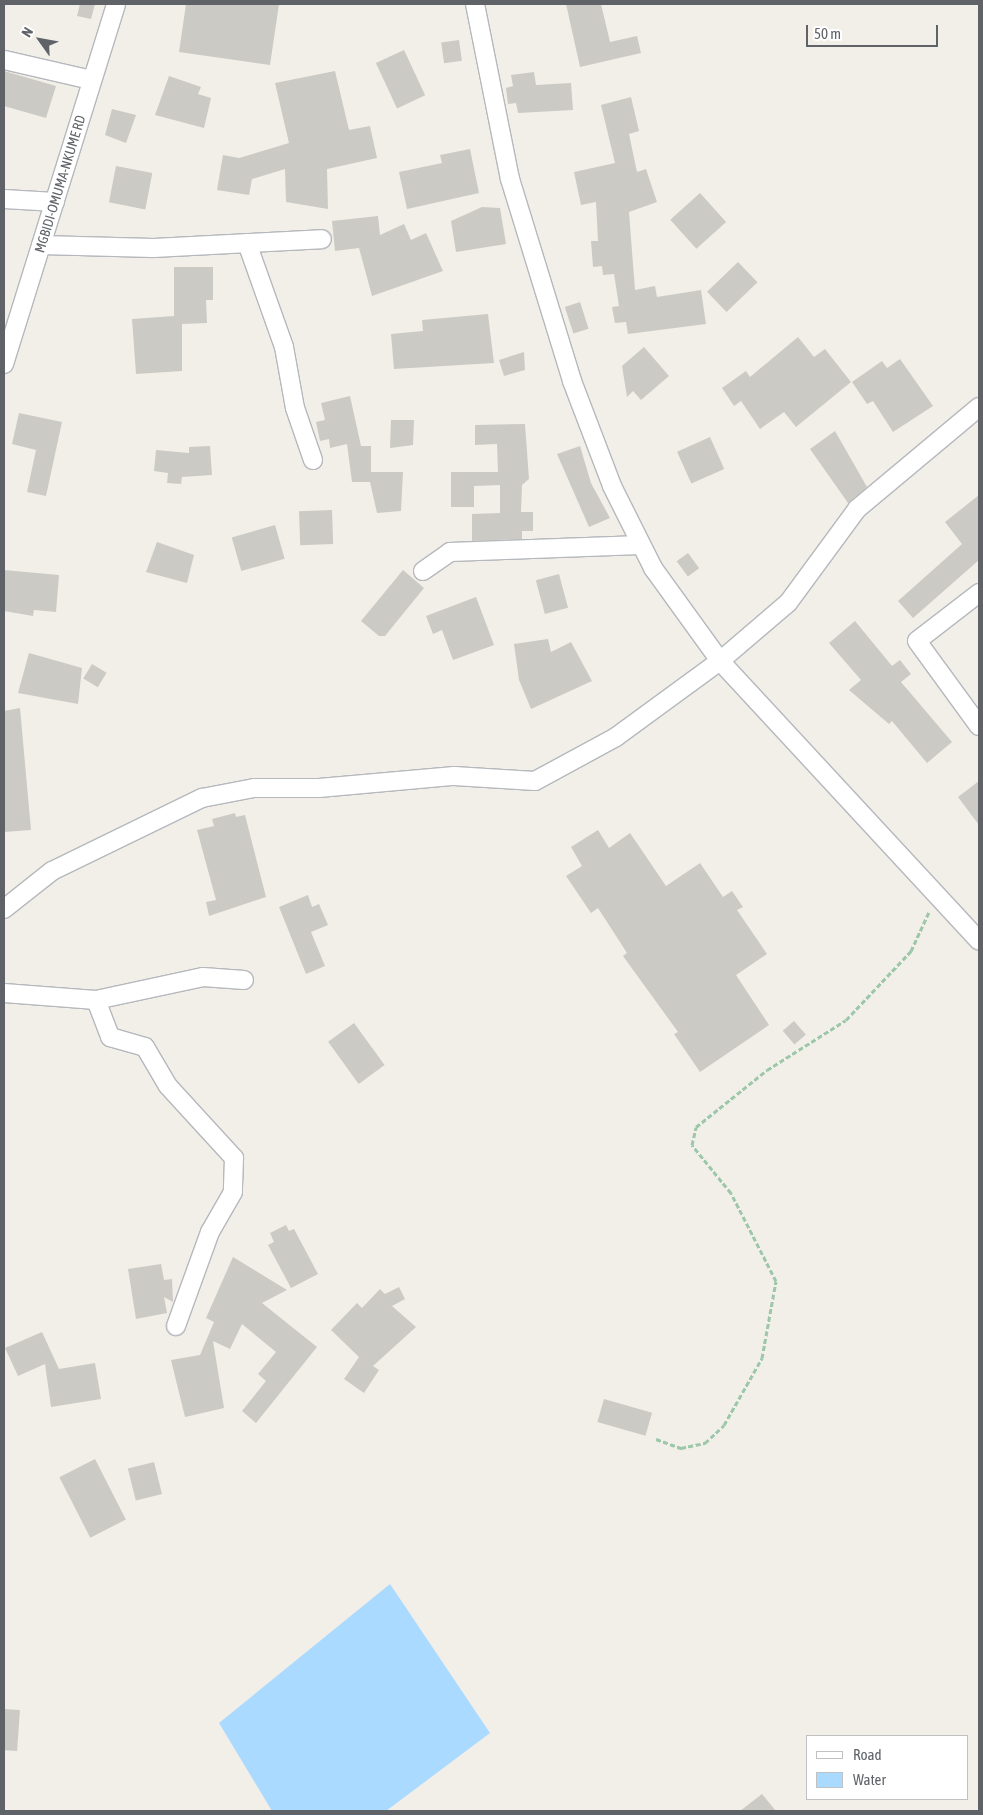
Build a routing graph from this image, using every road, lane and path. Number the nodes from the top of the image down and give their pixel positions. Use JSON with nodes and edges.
{"nodes":[{"id":1,"x":116,"y":4,"type":"edge"},
{"id":2,"x":475,"y":4,"type":"edge"},
{"id":3,"x":4,"y":60,"type":"edge"},
{"id":4,"x":91,"y":80,"type":"junction"},
{"id":5,"x":4,"y":199,"type":"edge"},
{"id":6,"x":55,"y":202,"type":"junction"},
{"id":7,"x":322,"y":238,"type":"dead end"},
{"id":8,"x":247,"y":243,"type":"junction"},
{"id":9,"x":41,"y":245,"type":"junction"},
{"id":10,"x":4,"y":364,"type":"edge"},
{"id":11,"x":979,"y":407,"type":"edge"},
{"id":12,"x":313,"y":460,"type":"dead end"},
{"id":13,"x":641,"y":545,"type":"junction"},
{"id":14,"x":423,"y":571,"type":"dead end"},
{"id":15,"x":979,"y":593,"type":"edge"},
{"id":16,"x":720,"y":661,"type":"junction"},
{"id":17,"x":979,"y":726,"type":"edge"},
{"id":18,"x":937,"y":896,"type":"junction"},
{"id":19,"x":4,"y":910,"type":"edge"},
{"id":20,"x":979,"y":941,"type":"edge"},
{"id":21,"x":244,"y":980,"type":"dead end"},
{"id":22,"x":4,"y":993,"type":"edge"},
{"id":23,"x":96,"y":1000,"type":"junction"},
{"id":24,"x":176,"y":1326,"type":"dead end"},
{"id":25,"x":656,"y":1438,"type":"dead end"}],
"edges":[{"from":1,"to":4,"type":"street","name":"MGBIDI-OMUMA-NKUME RD"},
{"from":2,"to":13,"type":"street"},
{"from":3,"to":4,"type":"street"},
{"from":4,"to":6,"type":"street","name":"MGBIDI-OMUMA-NKUME RD"},
{"from":5,"to":6,"type":"street"},
{"from":6,"to":9,"type":"street","name":"MGBIDI-OMUMA-NKUME RD"},
{"from":7,"to":8,"type":"street"},
{"from":8,"to":9,"type":"street"},
{"from":8,"to":12,"type":"street"},
{"from":9,"to":10,"type":"street","name":"MGBIDI-OMUMA-NKUME RD"},
{"from":11,"to":16,"type":"street"},
{"from":13,"to":14,"type":"street"},
{"from":13,"to":16,"type":"street"},
{"from":15,"to":17,"type":"street"},
{"from":16,"to":18,"type":"street"},
{"from":16,"to":19,"type":"street"},
{"from":18,"to":20,"type":"street"},
{"from":18,"to":25,"type":"path"},
{"from":21,"to":23,"type":"street"},
{"from":22,"to":23,"type":"street"},
{"from":23,"to":24,"type":"street"}]}
